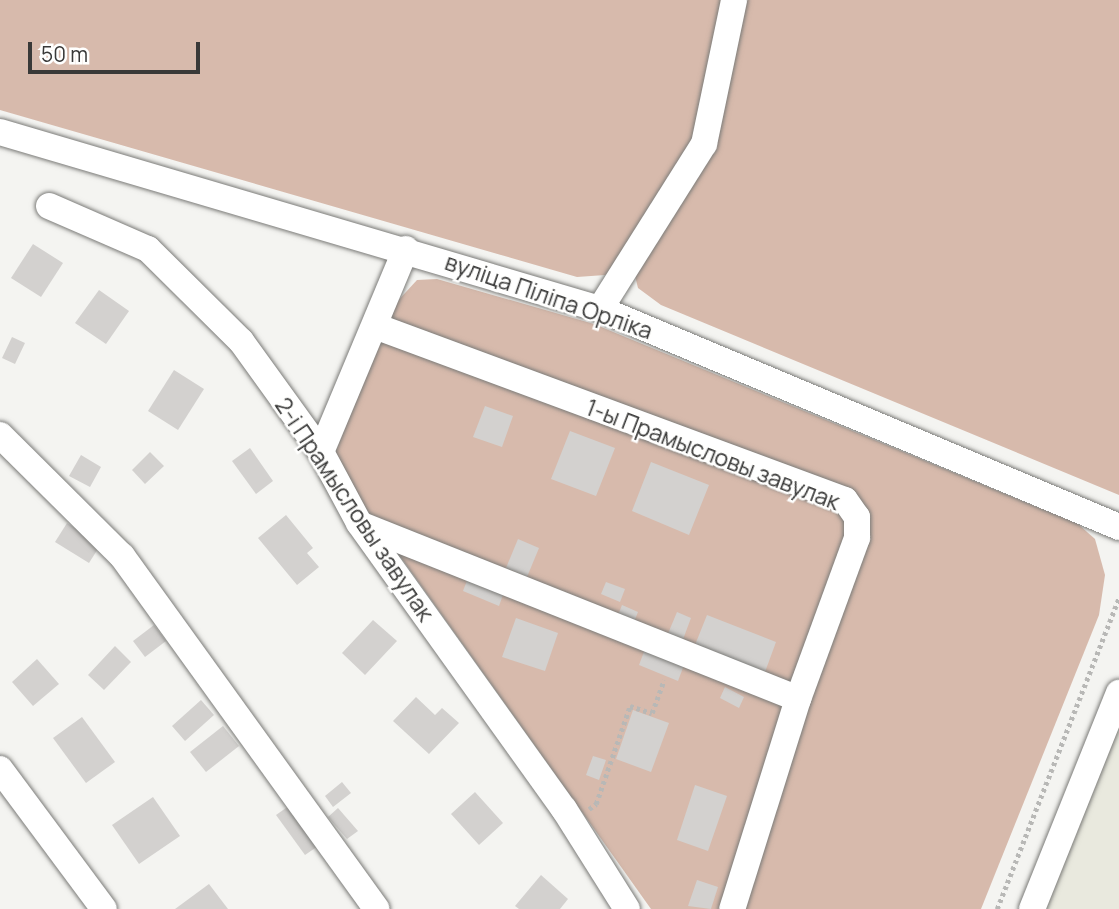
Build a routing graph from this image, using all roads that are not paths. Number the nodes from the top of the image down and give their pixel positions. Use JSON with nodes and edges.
{"nodes":[{"id":1,"x":734,"y":0,"type":"edge"},
{"id":2,"x":0,"y":132,"type":"edge"},
{"id":3,"x":49,"y":206,"type":"dead end"},
{"id":4,"x":406,"y":249,"type":"junction"},
{"id":5,"x":600,"y":309,"type":"junction"},
{"id":6,"x":375,"y":326,"type":"junction"},
{"id":7,"x":0,"y":435,"type":"edge"},
{"id":8,"x":321,"y":452,"type":"junction"},
{"id":9,"x":359,"y":523,"type":"junction"},
{"id":10,"x":1119,"y":527,"type":"edge"},
{"id":11,"x":1119,"y":693,"type":"edge"},
{"id":12,"x":798,"y":699,"type":"junction"},
{"id":13,"x":0,"y":769,"type":"edge"},
{"id":14,"x":104,"y":909,"type":"edge"},
{"id":15,"x":377,"y":909,"type":"edge"},
{"id":16,"x":627,"y":909,"type":"edge"},
{"id":17,"x":732,"y":909,"type":"edge"},
{"id":18,"x":1032,"y":909,"type":"edge"}],
"edges":[{"from":1,"to":5,"type":"street"},
{"from":2,"to":4,"type":"street","name":"вуліца Піліпа Орліка"},
{"from":3,"to":8,"type":"street","name":"2-і Прамысловы завулак"},
{"from":4,"to":5,"type":"street","name":"вуліца Піліпа Орліка"},
{"from":4,"to":6,"type":"street"},
{"from":5,"to":10,"type":"street","name":"вуліца Піліпа Орліка"},
{"from":6,"to":8,"type":"street"},
{"from":6,"to":12,"type":"street","name":"1-ы Прамысловы завулак"},
{"from":7,"to":15,"type":"street"},
{"from":8,"to":9,"type":"street","name":"2-і Прамысловы завулак"},
{"from":9,"to":12,"type":"street"},
{"from":9,"to":16,"type":"street","name":"2-і Прамысловы завулак"},
{"from":11,"to":18,"type":"street"},
{"from":12,"to":17,"type":"street","name":"1-ы Прамысловы завулак"},
{"from":13,"to":14,"type":"street"}]}
